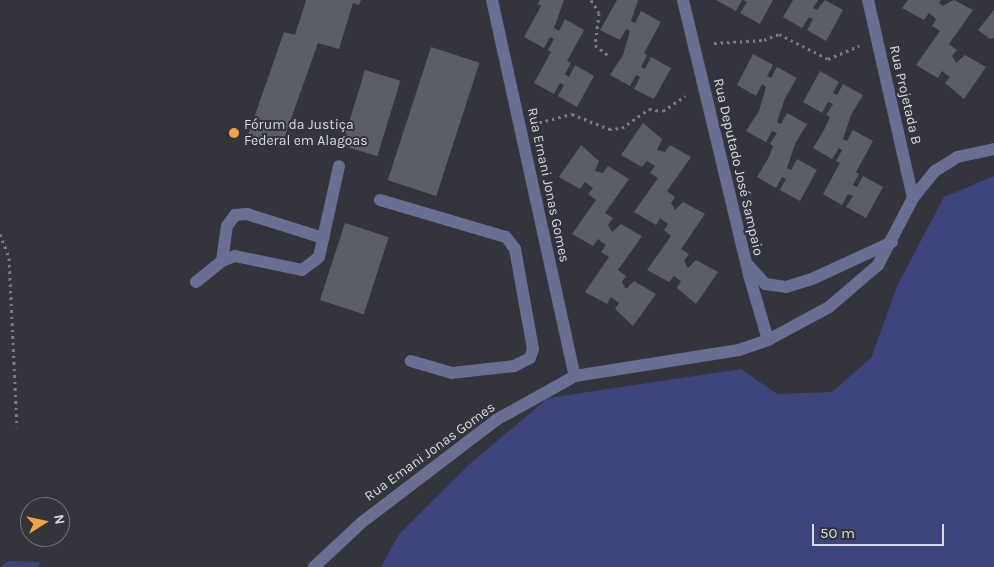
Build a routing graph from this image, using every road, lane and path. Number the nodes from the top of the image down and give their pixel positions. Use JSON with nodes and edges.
{"nodes":[{"id":1,"x":492,"y":0,"type":"edge"},
{"id":2,"x":590,"y":0,"type":"edge"},
{"id":3,"x":683,"y":0,"type":"edge"},
{"id":4,"x":868,"y":0,"type":"edge"},
{"id":5,"x":714,"y":44,"type":"dead end"},
{"id":6,"x":859,"y":46,"type":"dead end"},
{"id":7,"x":608,"y":55,"type":"dead end"},
{"id":8,"x":685,"y":96,"type":"dead end"},
{"id":9,"x":533,"y":124,"type":"dead end"},
{"id":10,"x":994,"y":149,"type":"edge"},
{"id":11,"x":339,"y":166,"type":"dead end"},
{"id":12,"x":913,"y":198,"type":"junction"},
{"id":13,"x":380,"y":200,"type":"dead end"},
{"id":14,"x":0,"y":234,"type":"edge"},
{"id":15,"x":323,"y":238,"type":"junction"},
{"id":16,"x":892,"y":242,"type":"junction"},
{"id":17,"x":222,"y":261,"type":"junction"},
{"id":18,"x":745,"y":261,"type":"junction"},
{"id":19,"x":196,"y":282,"type":"dead end"},
{"id":20,"x":768,"y":340,"type":"junction"},
{"id":21,"x":411,"y":361,"type":"dead end"},
{"id":22,"x":575,"y":376,"type":"junction"},
{"id":23,"x":17,"y":426,"type":"dead end"},
{"id":24,"x":314,"y":567,"type":"edge"}],
"edges":[{"from":1,"to":22,"type":"street","name":"Rua Ernani Jonas Gomes"},
{"from":2,"to":7,"type":"path"},
{"from":3,"to":18,"type":"street","name":"Rua Deputado José Sampaio"},
{"from":4,"to":12,"type":"street","name":"Rua Projetada B"},
{"from":5,"to":6,"type":"path"},
{"from":8,"to":9,"type":"path"},
{"from":10,"to":12,"type":"street"},
{"from":11,"to":15,"type":"street"},
{"from":12,"to":16,"type":"street"},
{"from":13,"to":21,"type":"street"},
{"from":14,"to":23,"type":"path"},
{"from":15,"to":17,"type":"street"},
{"from":15,"to":17,"type":"street"},
{"from":16,"to":18,"type":"street"},
{"from":16,"to":20,"type":"street"},
{"from":17,"to":19,"type":"street"},
{"from":18,"to":20,"type":"street","name":"Rua Deputado José Sampaio"},
{"from":20,"to":22,"type":"street"},
{"from":22,"to":24,"type":"street","name":"Rua Emani Jonas Gomes"}]}
